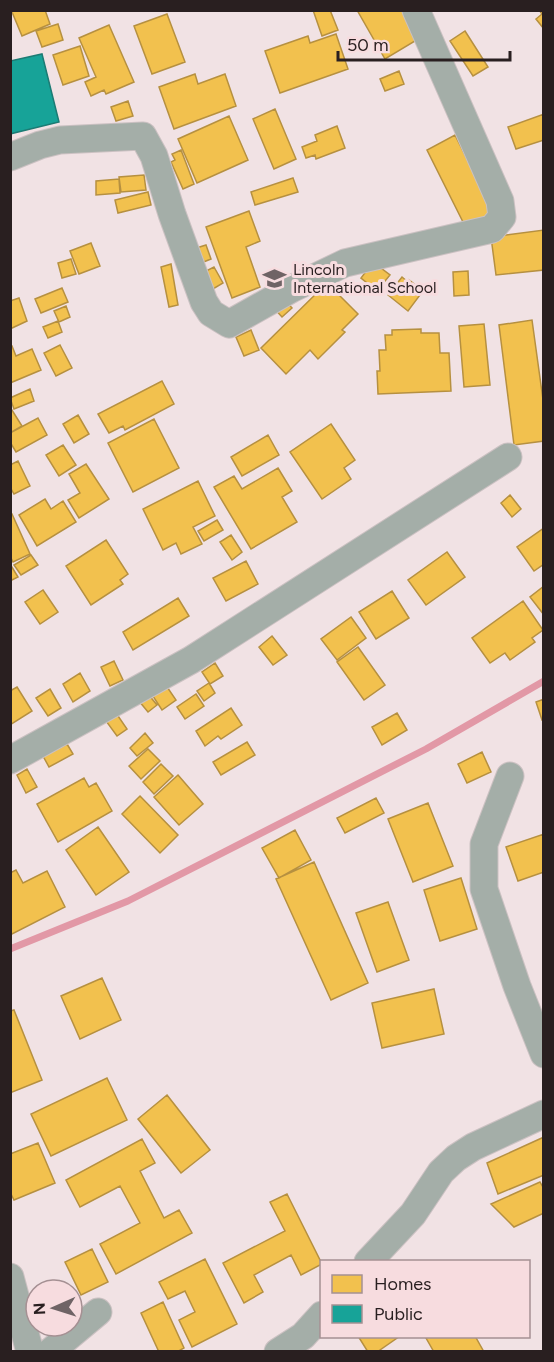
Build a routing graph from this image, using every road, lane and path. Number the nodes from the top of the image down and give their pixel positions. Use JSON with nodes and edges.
{"nodes":[{"id":1,"x":416,"y":10,"type":"edge"},
{"id":2,"x":10,"y":157,"type":"edge"},
{"id":3,"x":508,"y":457,"type":"dead end"},
{"id":4,"x":10,"y":760,"type":"edge"},
{"id":5,"x":510,"y":776,"type":"dead end"},
{"id":6,"x":543,"y":1054,"type":"edge"},
{"id":7,"x":543,"y":1114,"type":"edge"},
{"id":8,"x":370,"y":1260,"type":"edge"},
{"id":9,"x":10,"y":1277,"type":"edge"},
{"id":10,"x":98,"y":1312,"type":"dead end"},
{"id":11,"x":320,"y":1316,"type":"edge"},
{"id":12,"x":30,"y":1352,"type":"edge"},
{"id":13,"x":50,"y":1352,"type":"edge"},
{"id":14,"x":278,"y":1352,"type":"edge"}],
"edges":[{"from":1,"to":2,"type":"street"},
{"from":3,"to":4,"type":"street"},
{"from":5,"to":6,"type":"street"},
{"from":7,"to":8,"type":"street"},
{"from":9,"to":12,"type":"street"},
{"from":10,"to":13,"type":"street"},
{"from":11,"to":14,"type":"street"}]}
